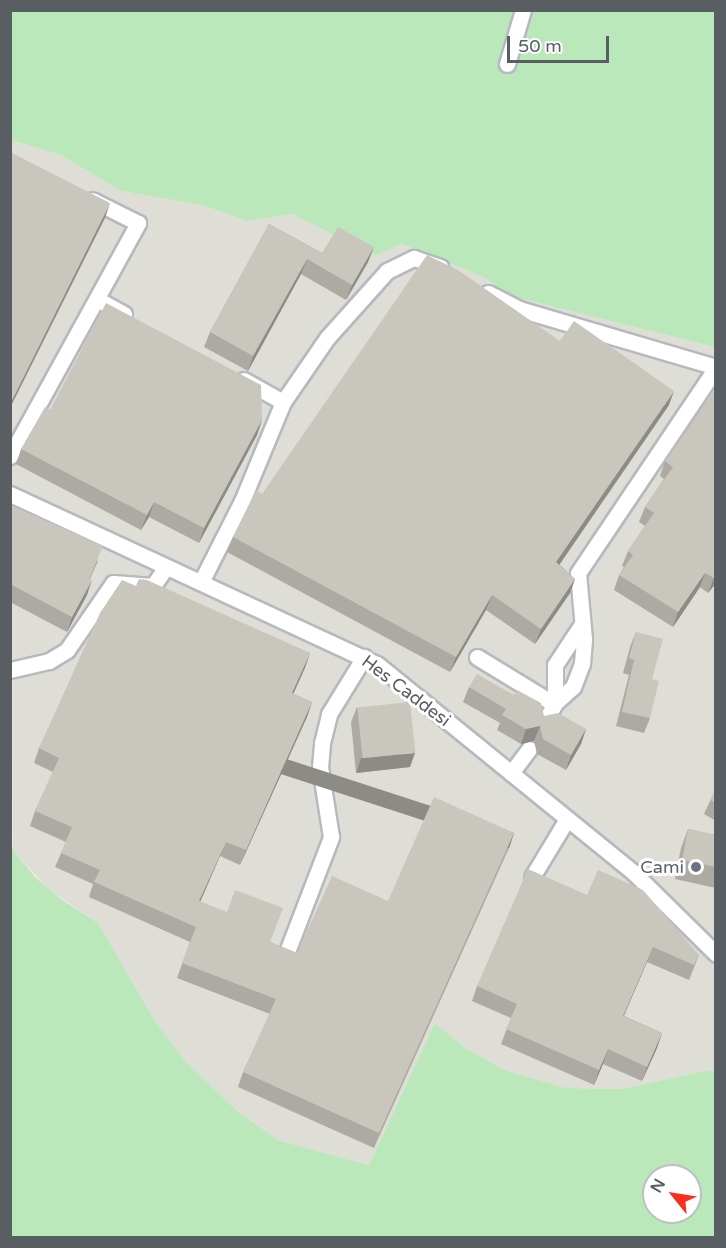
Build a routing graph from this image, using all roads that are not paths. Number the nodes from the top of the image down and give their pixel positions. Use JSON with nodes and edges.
{"nodes":[{"id":1,"x":523,"y":10,"type":"edge"},
{"id":2,"x":507,"y":64,"type":"dead end"},
{"id":3,"x":74,"y":192,"type":"edge"},
{"id":4,"x":457,"y":276,"type":"edge"},
{"id":5,"x":474,"y":285,"type":"edge"},
{"id":6,"x":97,"y":299,"type":"junction"},
{"id":7,"x":138,"y":322,"type":"edge"},
{"id":8,"x":716,"y":368,"type":"edge"},
{"id":9,"x":231,"y":373,"type":"edge"},
{"id":10,"x":283,"y":402,"type":"junction"},
{"id":11,"x":10,"y":456,"type":"edge"},
{"id":12,"x":10,"y":494,"type":"edge"},
{"id":13,"x":166,"y":567,"type":"junction"},
{"id":14,"x":201,"y":582,"type":"junction"},
{"id":15,"x":582,"y":624,"type":"junction"},
{"id":16,"x":364,"y":657,"type":"junction"},
{"id":17,"x":477,"y":657,"type":"dead end"},
{"id":18,"x":10,"y":669,"type":"edge"},
{"id":19,"x":554,"y":703,"type":"junction"},
{"id":20,"x":544,"y":723,"type":"edge"},
{"id":21,"x":529,"y":749,"type":"dead end"},
{"id":22,"x":511,"y":773,"type":"junction"},
{"id":23,"x":567,"y":819,"type":"junction"},
{"id":24,"x":532,"y":877,"type":"edge"},
{"id":25,"x":716,"y":954,"type":"edge"},
{"id":26,"x":285,"y":957,"type":"edge"}],
"edges":[{"from":1,"to":2,"type":"street"},
{"from":3,"to":6,"type":"street"},
{"from":4,"to":10,"type":"street"},
{"from":5,"to":8,"type":"street"},
{"from":6,"to":7,"type":"street"},
{"from":6,"to":11,"type":"street"},
{"from":8,"to":15,"type":"street"},
{"from":9,"to":10,"type":"street"},
{"from":10,"to":14,"type":"street"},
{"from":12,"to":13,"type":"street","name":"Hes Caddesi"},
{"from":13,"to":14,"type":"street","name":"Hes Caddesi"},
{"from":13,"to":18,"type":"street"},
{"from":14,"to":16,"type":"street","name":"Hes Caddesi"},
{"from":15,"to":19,"type":"street"},
{"from":15,"to":19,"type":"street"},
{"from":16,"to":22,"type":"street","name":"Hes Caddesi"},
{"from":16,"to":26,"type":"street"},
{"from":17,"to":19,"type":"street"},
{"from":19,"to":20,"type":"street"},
{"from":21,"to":22,"type":"street"},
{"from":22,"to":23,"type":"street","name":"Hes Caddesi"},
{"from":23,"to":24,"type":"street"},
{"from":23,"to":25,"type":"street","name":"Hes Caddesi"}]}
